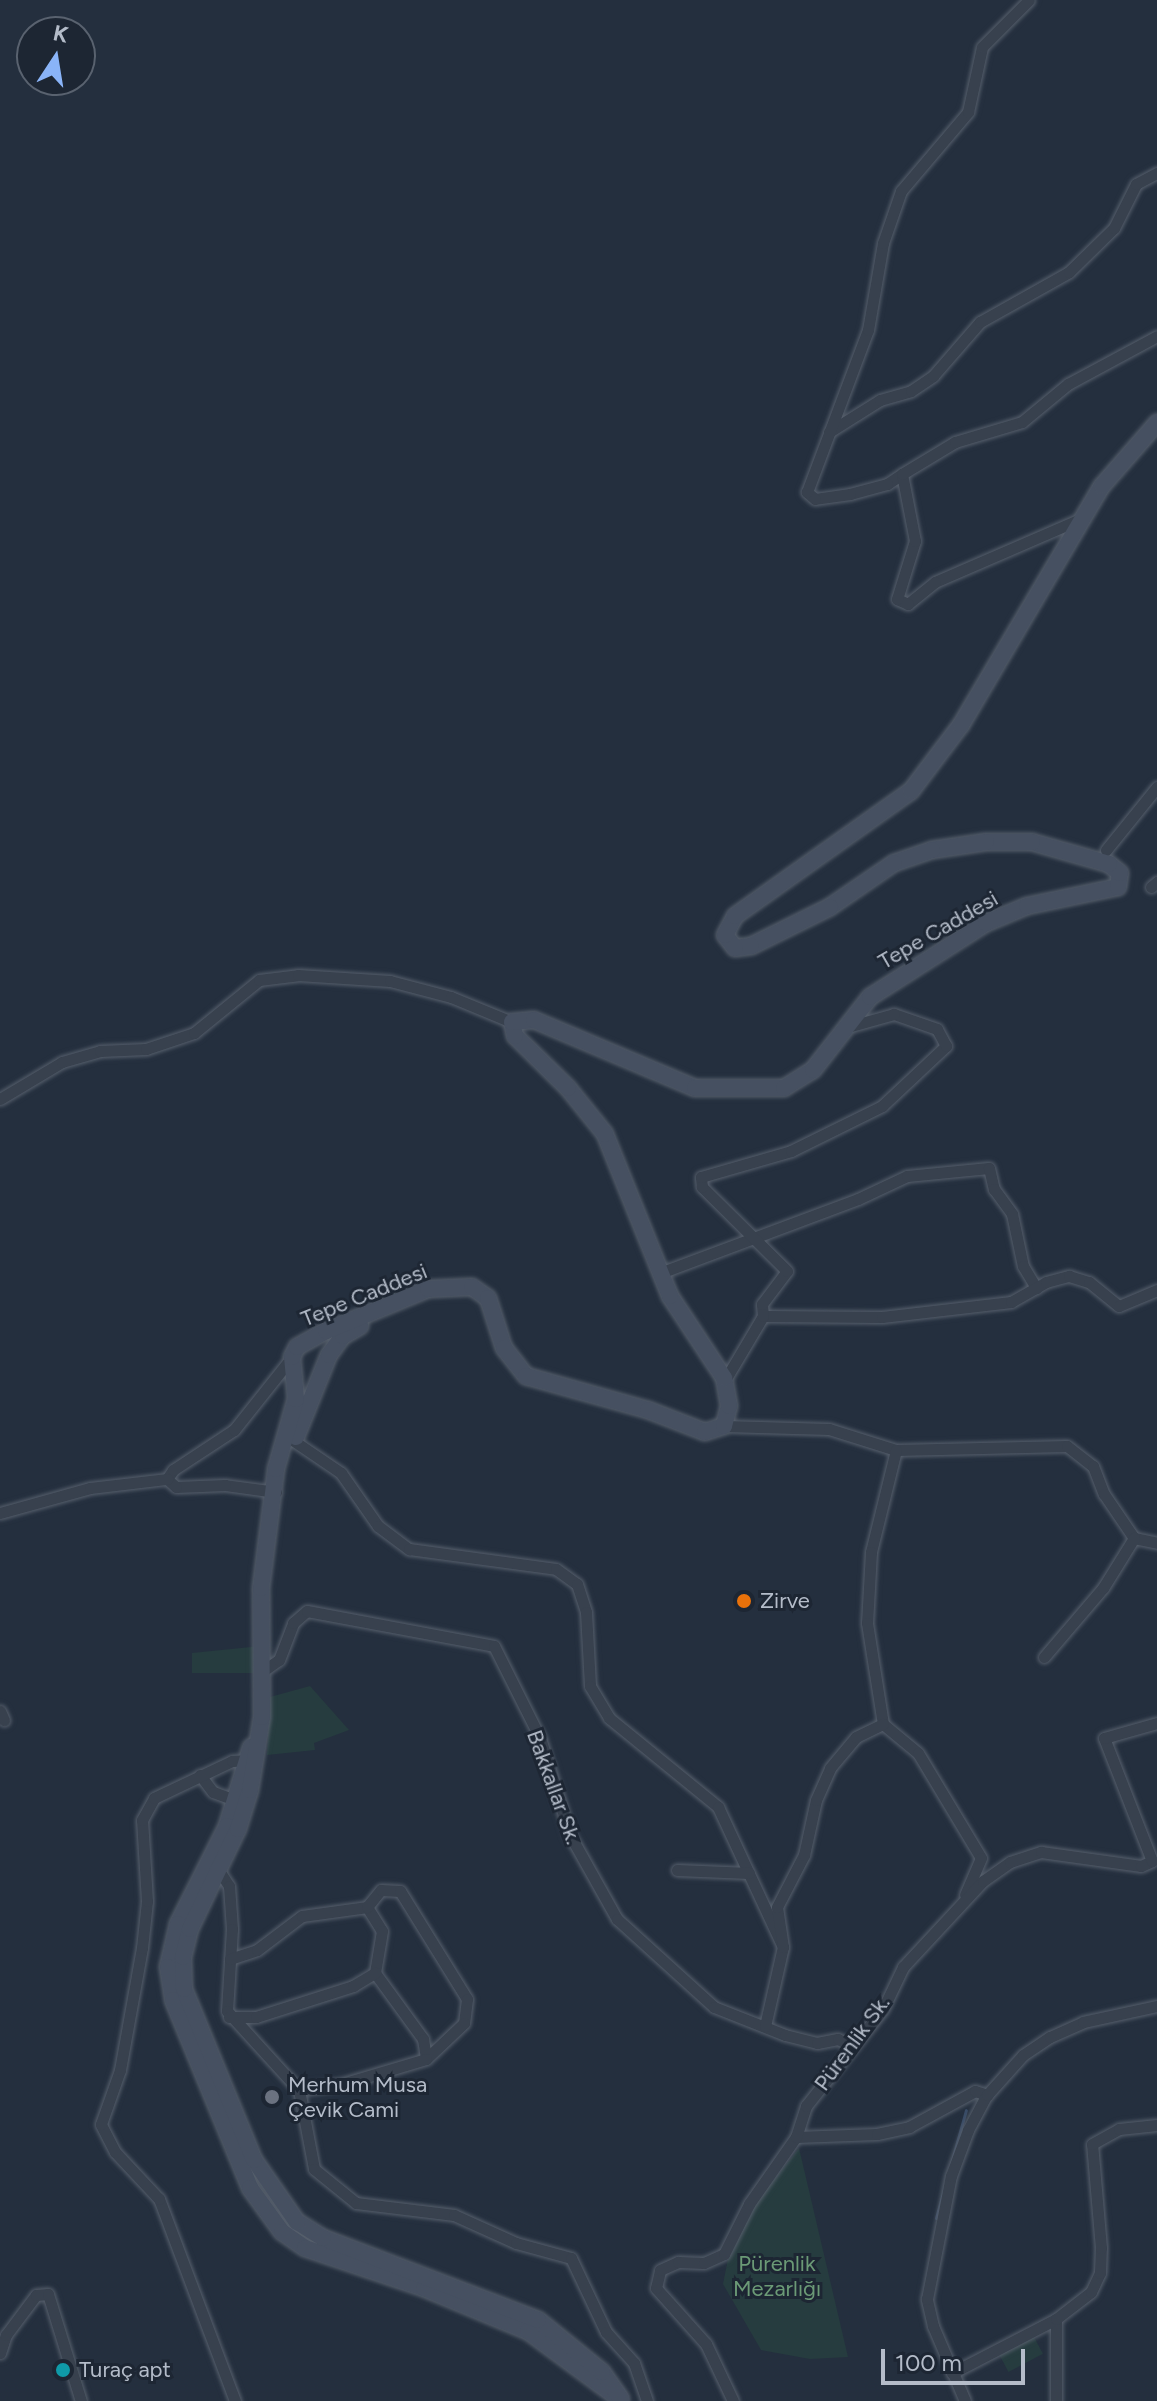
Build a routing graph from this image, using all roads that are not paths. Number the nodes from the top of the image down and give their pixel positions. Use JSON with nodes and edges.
{"nodes":[{"id":1,"x":1029,"y":0,"type":"edge"},
{"id":2,"x":1157,"y":173,"type":"edge"},
{"id":3,"x":1157,"y":336,"type":"edge"},
{"id":4,"x":1157,"y":423,"type":"edge"},
{"id":5,"x":829,"y":432,"type":"junction"},
{"id":6,"x":902,"y":474,"type":"junction"},
{"id":7,"x":1085,"y":517,"type":"junction"},
{"id":8,"x":1157,"y":787,"type":"edge"},
{"id":9,"x":1106,"y":850,"type":"dead end"},
{"id":10,"x":512,"y":1022,"type":"junction"},
{"id":11,"x":844,"y":1028,"type":"junction"},
{"id":12,"x":0,"y":1099,"type":"edge"},
{"id":13,"x":753,"y":1235,"type":"junction"},
{"id":14,"x":660,"y":1273,"type":"junction"},
{"id":15,"x":454,"y":1286,"type":"junction"},
{"id":16,"x":1036,"y":1288,"type":"junction"},
{"id":17,"x":1157,"y":1290,"type":"edge"},
{"id":18,"x":763,"y":1316,"type":"junction"},
{"id":19,"x":308,"y":1340,"type":"junction"},
{"id":20,"x":293,"y":1362,"type":"junction"},
{"id":21,"x":325,"y":1365,"type":"junction"},
{"id":22,"x":725,"y":1380,"type":"junction"},
{"id":23,"x":724,"y":1426,"type":"junction"},
{"id":24,"x":294,"y":1441,"type":"junction"},
{"id":25,"x":896,"y":1450,"type":"junction"},
{"id":26,"x":167,"y":1479,"type":"junction"},
{"id":27,"x":276,"y":1492,"type":"junction"},
{"id":28,"x":0,"y":1513,"type":"edge"},
{"id":29,"x":1134,"y":1538,"type":"junction"},
{"id":30,"x":1157,"y":1543,"type":"edge"},
{"id":31,"x":1044,"y":1657,"type":"dead end"},
{"id":32,"x":263,"y":1671,"type":"junction"},
{"id":33,"x":1157,"y":1723,"type":"edge"},
{"id":34,"x":883,"y":1724,"type":"junction"},
{"id":35,"x":248,"y":1760,"type":"junction"},
{"id":36,"x":200,"y":1775,"type":"junction"},
{"id":37,"x":240,"y":1801,"type":"junction"},
{"id":38,"x":214,"y":1864,"type":"junction"},
{"id":39,"x":677,"y":1870,"type":"dead end"},
{"id":40,"x":749,"y":1873,"type":"junction"},
{"id":41,"x":961,"y":1902,"type":"junction"},
{"id":42,"x":367,"y":1907,"type":"junction"},
{"id":43,"x":783,"y":1947,"type":"junction"},
{"id":44,"x":230,"y":1959,"type":"junction"},
{"id":45,"x":375,"y":1973,"type":"junction"},
{"id":46,"x":1157,"y":2006,"type":"edge"},
{"id":47,"x":229,"y":2017,"type":"junction"},
{"id":48,"x":765,"y":2026,"type":"junction"},
{"id":49,"x":851,"y":2046,"type":"junction"},
{"id":50,"x":426,"y":2059,"type":"junction"},
{"id":51,"x":299,"y":2090,"type":"junction"},
{"id":52,"x":987,"y":2095,"type":"junction"},
{"id":53,"x":1157,"y":2125,"type":"edge"},
{"id":54,"x":796,"y":2137,"type":"junction"},
{"id":55,"x":1056,"y":2319,"type":"junction"},
{"id":56,"x":0,"y":2353,"type":"edge"},
{"id":57,"x":952,"y":2373,"type":"junction"},
{"id":58,"x":623,"y":2400,"type":"edge"},
{"id":59,"x":81,"y":2401,"type":"edge"},
{"id":60,"x":235,"y":2401,"type":"edge"},
{"id":61,"x":647,"y":2401,"type":"edge"},
{"id":62,"x":733,"y":2401,"type":"edge"},
{"id":63,"x":965,"y":2401,"type":"edge"},
{"id":64,"x":1056,"y":2401,"type":"edge"}],
"edges":[{"from":1,"to":5,"type":"street"},
{"from":2,"to":5,"type":"street"},
{"from":3,"to":6,"type":"street"},
{"from":4,"to":7,"type":"street","name":"Tepe Caddesi"},
{"from":5,"to":6,"type":"street"},
{"from":6,"to":7,"type":"street"},
{"from":7,"to":11,"type":"street","name":"Tepe Caddesi"},
{"from":8,"to":9,"type":"street"},
{"from":10,"to":11,"type":"street","name":"Tepe Caddesi"},
{"from":10,"to":12,"type":"street"},
{"from":10,"to":14,"type":"street"},
{"from":11,"to":13,"type":"street"},
{"from":13,"to":14,"type":"street"},
{"from":13,"to":16,"type":"street"},
{"from":13,"to":18,"type":"street"},
{"from":14,"to":22,"type":"street"},
{"from":15,"to":19,"type":"street","name":"Tepe Caddesi"},
{"from":15,"to":21,"type":"street","name":"Tepe Caddesi"},
{"from":15,"to":23,"type":"street","name":"Tepe Caddesi"},
{"from":16,"to":17,"type":"street"},
{"from":16,"to":18,"type":"street"},
{"from":18,"to":22,"type":"street"},
{"from":19,"to":20,"type":"street","name":"Tepe Caddesi"},
{"from":19,"to":21,"type":"street"},
{"from":20,"to":21,"type":"street"},
{"from":20,"to":26,"type":"street"},
{"from":20,"to":27,"type":"street","name":"Tepe Caddesi"},
{"from":21,"to":24,"type":"street","name":"Tepe Caddesi"},
{"from":22,"to":23,"type":"street"},
{"from":23,"to":25,"type":"street"},
{"from":24,"to":27,"type":"street","name":"Tepe Caddesi"},
{"from":24,"to":40,"type":"street"},
{"from":25,"to":29,"type":"street"},
{"from":25,"to":34,"type":"street"},
{"from":26,"to":27,"type":"street"},
{"from":26,"to":28,"type":"street"},
{"from":27,"to":32,"type":"street","name":"Tepe Caddesi"},
{"from":29,"to":30,"type":"street"},
{"from":29,"to":31,"type":"street"},
{"from":32,"to":35,"type":"street","name":"Tepe Caddesi"},
{"from":32,"to":48,"type":"street","name":"Bakkallar Sk."},
{"from":33,"to":41,"type":"street","name":"Pürenlik Sk."},
{"from":34,"to":41,"type":"street"},
{"from":34,"to":43,"type":"street"},
{"from":35,"to":36,"type":"street"},
{"from":35,"to":37,"type":"street","name":"Tepe Caddesi"},
{"from":36,"to":37,"type":"street"},
{"from":36,"to":60,"type":"street"},
{"from":37,"to":38,"type":"street","name":"Tepe Caddesi"},
{"from":38,"to":44,"type":"street"},
{"from":38,"to":58,"type":"street","name":"Tepe Caddesi"},
{"from":39,"to":40,"type":"street"},
{"from":40,"to":43,"type":"street"},
{"from":41,"to":49,"type":"street","name":"Pürenlik Sk."},
{"from":42,"to":44,"type":"street"},
{"from":42,"to":45,"type":"street"},
{"from":42,"to":50,"type":"street"},
{"from":43,"to":48,"type":"street"},
{"from":44,"to":47,"type":"street"},
{"from":45,"to":47,"type":"street"},
{"from":45,"to":50,"type":"street"},
{"from":46,"to":52,"type":"street"},
{"from":47,"to":51,"type":"street"},
{"from":48,"to":49,"type":"street","name":"Bakkallar Sk."},
{"from":49,"to":54,"type":"street","name":"Pürenlik Sk."},
{"from":50,"to":51,"type":"street"},
{"from":51,"to":61,"type":"street"},
{"from":52,"to":54,"type":"street"},
{"from":52,"to":57,"type":"street"},
{"from":53,"to":55,"type":"street"},
{"from":54,"to":62,"type":"street","name":"Pürenlik Sk."},
{"from":55,"to":57,"type":"street"},
{"from":55,"to":64,"type":"street"},
{"from":56,"to":59,"type":"street"},
{"from":57,"to":63,"type":"street"}]}
